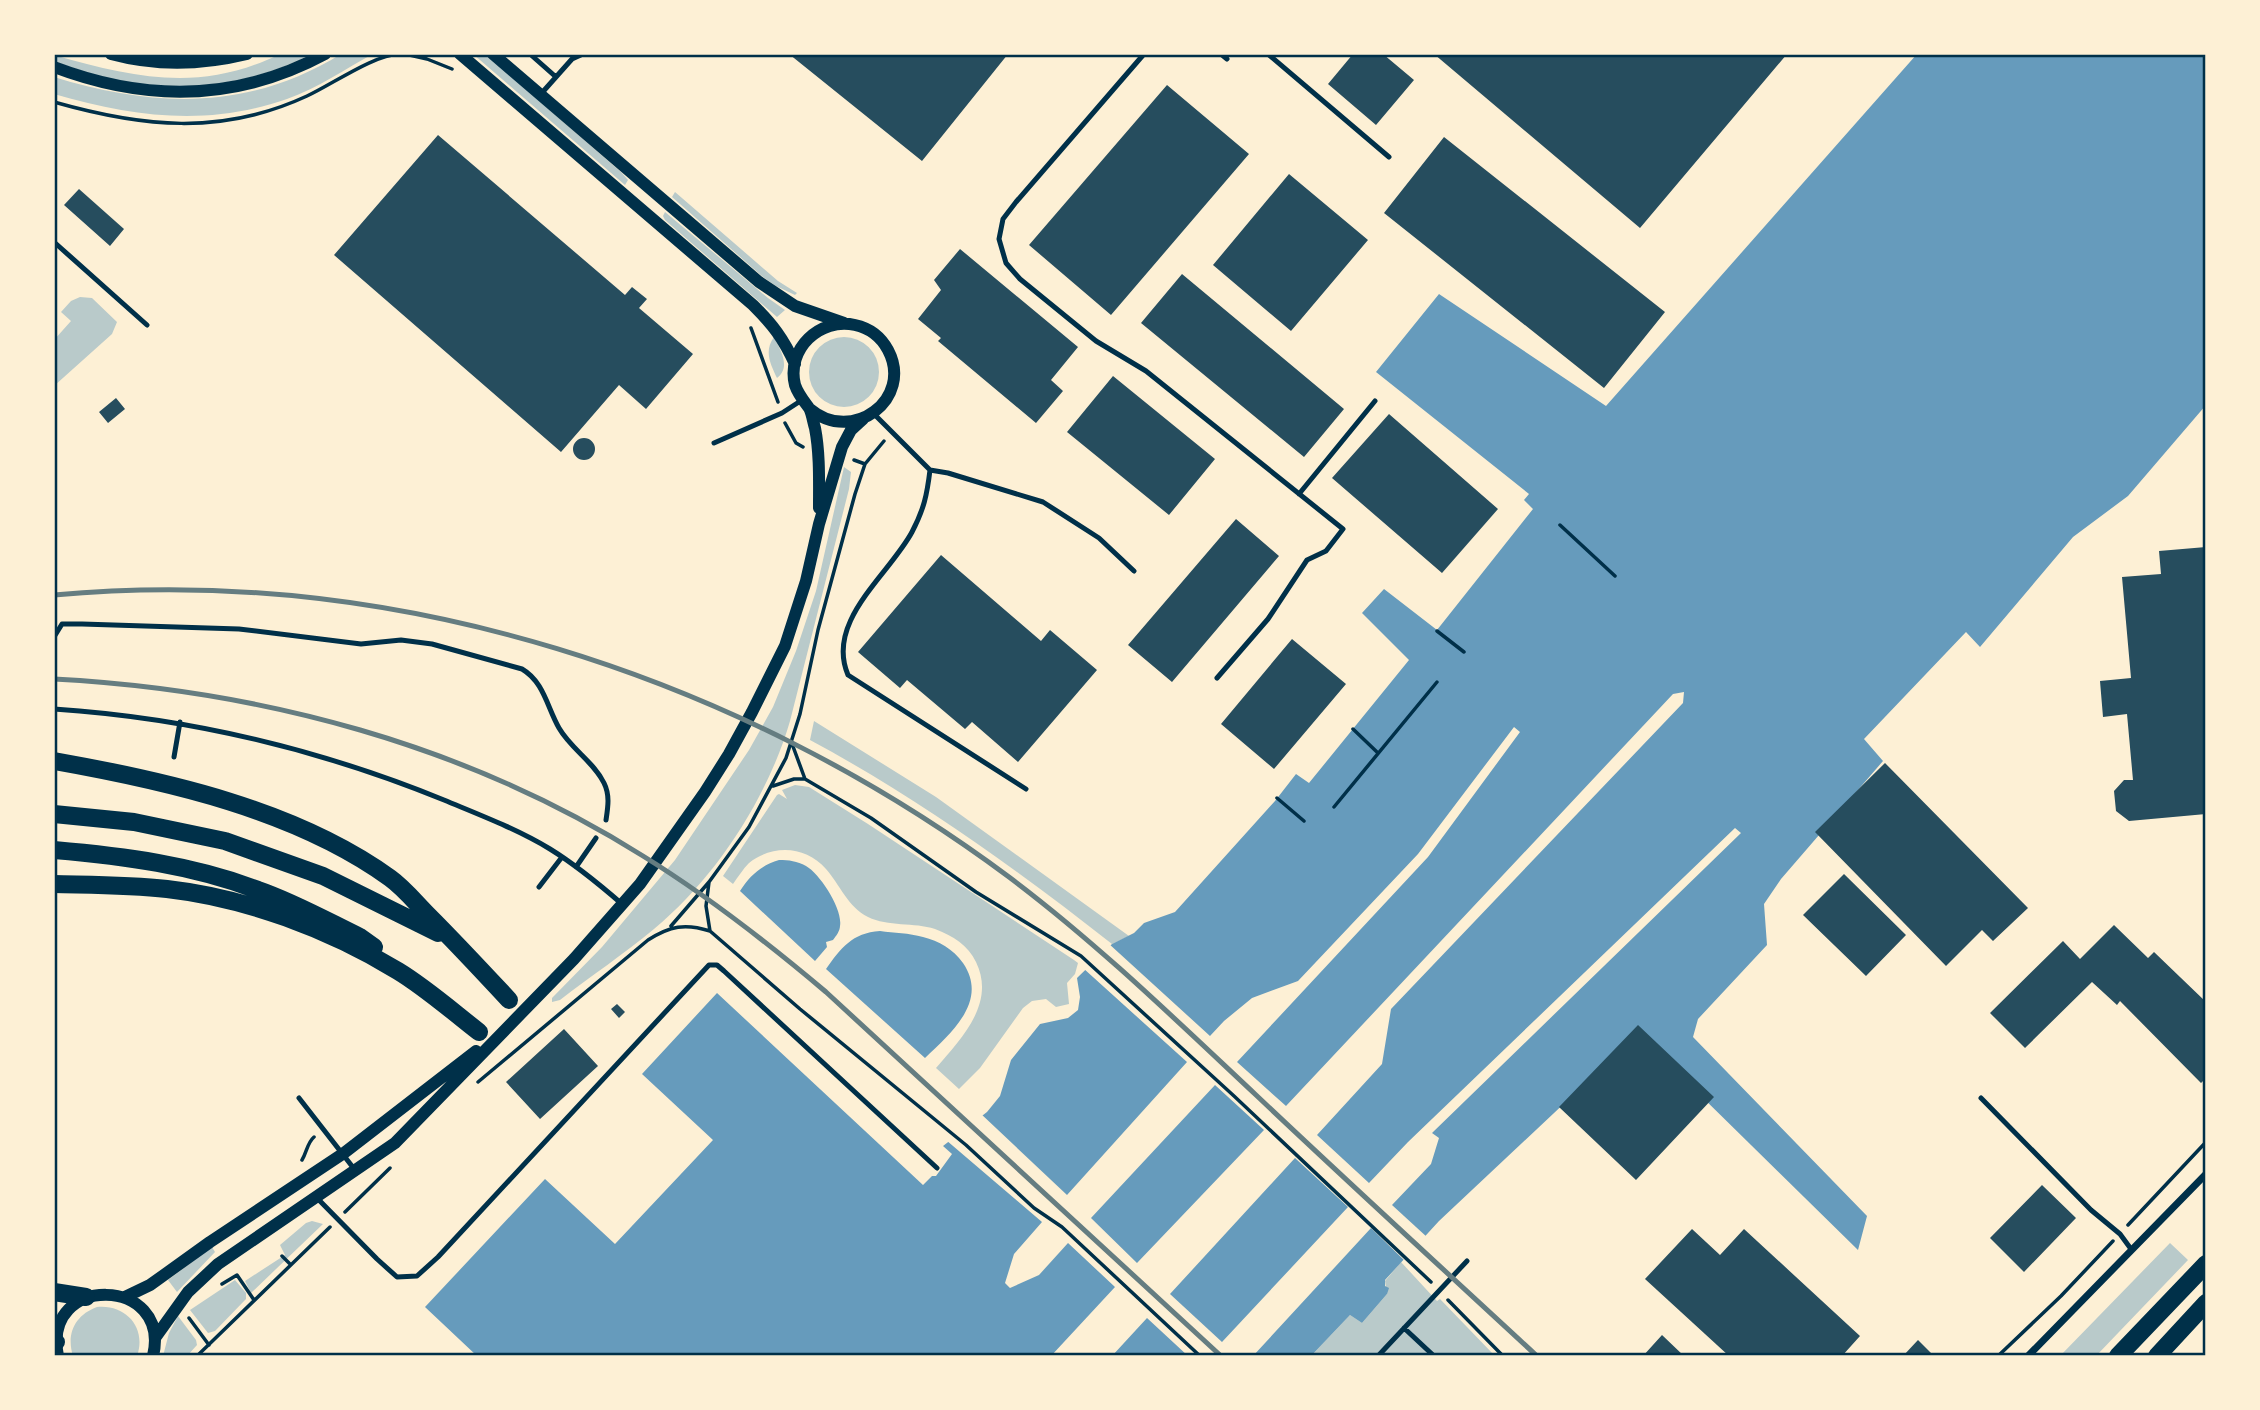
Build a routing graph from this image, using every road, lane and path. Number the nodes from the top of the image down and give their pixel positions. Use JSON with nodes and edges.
{"nodes":[{"id":1,"x":111,"y":54,"type":"edge"},
{"id":2,"x":247,"y":54,"type":"edge"},
{"id":3,"x":325,"y":54,"type":"edge"},
{"id":4,"x":405,"y":54,"type":"edge"},
{"id":5,"x":432,"y":54,"type":"edge"},
{"id":6,"x":460,"y":54,"type":"edge"},
{"id":7,"x":493,"y":54,"type":"edge"},
{"id":8,"x":530,"y":54,"type":"edge"},
{"id":9,"x":583,"y":54,"type":"edge"},
{"id":10,"x":1144,"y":54,"type":"edge"},
{"id":11,"x":1268,"y":54,"type":"edge"},
{"id":12,"x":428,"y":59,"type":"junction"},
{"id":13,"x":54,"y":67,"type":"edge"},
{"id":14,"x":455,"y":71,"type":"dead end"},
{"id":15,"x":556,"y":77,"type":"junction"},
{"id":16,"x":540,"y":95,"type":"junction"},
{"id":17,"x":1389,"y":157,"type":"dead end"},
{"id":18,"x":54,"y":242,"type":"edge"},
{"id":19,"x":747,"y":320,"type":"dead end"},
{"id":20,"x":844,"y":323,"type":"junction"},
{"id":21,"x":147,"y":325,"type":"dead end"},
{"id":22,"x":795,"y":364,"type":"junction"},
{"id":23,"x":1375,"y":401,"type":"dead end"},
{"id":24,"x":806,"y":405,"type":"junction"},
{"id":25,"x":782,"y":413,"type":"junction"},
{"id":26,"x":868,"y":416,"type":"junction"},
{"id":27,"x":893,"y":431,"type":"junction"},
{"id":28,"x":714,"y":443,"type":"dead end"},
{"id":29,"x":818,"y":451,"type":"junction"},
{"id":30,"x":839,"y":455,"type":"junction"},
{"id":31,"x":865,"y":464,"type":"junction"},
{"id":32,"x":930,"y":470,"type":"junction"},
{"id":33,"x":1299,"y":494,"type":"junction"},
{"id":34,"x":819,"y":524,"type":"junction"},
{"id":35,"x":1560,"y":525,"type":"dead end"},
{"id":36,"x":1134,"y":570,"type":"dead end"},
{"id":37,"x":1615,"y":576,"type":"dead end"},
{"id":38,"x":1437,"y":631,"type":"dead end"},
{"id":39,"x":55,"y":633,"type":"edge"},
{"id":40,"x":1464,"y":652,"type":"dead end"},
{"id":41,"x":1217,"y":678,"type":"dead end"},
{"id":42,"x":1437,"y":682,"type":"dead end"},
{"id":43,"x":54,"y":709,"type":"edge"},
{"id":44,"x":180,"y":722,"type":"junction"},
{"id":45,"x":1353,"y":729,"type":"dead end"},
{"id":46,"x":791,"y":741,"type":"junction"},
{"id":47,"x":1378,"y":753,"type":"junction"},
{"id":48,"x":174,"y":757,"type":"dead end"},
{"id":49,"x":54,"y":761,"type":"edge"},
{"id":50,"x":54,"y":769,"type":"edge"},
{"id":51,"x":116,"y":772,"type":"junction"},
{"id":52,"x":805,"y":779,"type":"junction"},
{"id":53,"x":772,"y":786,"type":"junction"},
{"id":54,"x":1026,"y":789,"type":"dead end"},
{"id":55,"x":1277,"y":798,"type":"dead end"},
{"id":56,"x":1334,"y":807,"type":"dead end"},
{"id":57,"x":54,"y":814,"type":"edge"},
{"id":58,"x":606,"y":820,"type":"dead end"},
{"id":59,"x":1304,"y":821,"type":"dead end"},
{"id":60,"x":596,"y":838,"type":"dead end"},
{"id":61,"x":54,"y":850,"type":"edge"},
{"id":62,"x":562,"y":857,"type":"junction"},
{"id":63,"x":576,"y":867,"type":"junction"},
{"id":64,"x":709,"y":882,"type":"junction"},
{"id":65,"x":54,"y":884,"type":"edge"},
{"id":66,"x":539,"y":887,"type":"dead end"},
{"id":67,"x":622,"y":904,"type":"junction"},
{"id":68,"x":670,"y":928,"type":"junction"},
{"id":69,"x":710,"y":931,"type":"junction"},
{"id":70,"x":454,"y":942,"type":"junction"},
{"id":71,"x":428,"y":992,"type":"junction"},
{"id":72,"x":509,"y":1000,"type":"dead end"},
{"id":73,"x":487,"y":1034,"type":"junction"},
{"id":74,"x":475,"y":1086,"type":"dead end"},
{"id":75,"x":299,"y":1098,"type":"dead end"},
{"id":76,"x":1981,"y":1098,"type":"dead end"},
{"id":77,"x":2206,"y":1142,"type":"edge"},
{"id":78,"x":344,"y":1153,"type":"junction"},
{"id":79,"x":396,"y":1162,"type":"dead end"},
{"id":80,"x":937,"y":1168,"type":"dead end"},
{"id":81,"x":355,"y":1170,"type":"junction"},
{"id":82,"x":2206,"y":1174,"type":"edge"},
{"id":83,"x":317,"y":1197,"type":"junction"},
{"id":84,"x":1360,"y":1215,"type":"dead end"},
{"id":85,"x":337,"y":1219,"type":"junction"},
{"id":86,"x":2120,"y":1234,"type":"junction"},
{"id":87,"x":2132,"y":1249,"type":"junction"},
{"id":88,"x":282,"y":1256,"type":"dead end"},
{"id":89,"x":1466,"y":1261,"type":"dead end"},
{"id":90,"x":290,"y":1264,"type":"junction"},
{"id":91,"x":2206,"y":1264,"type":"edge"},
{"id":92,"x":213,"y":1289,"type":"dead end"},
{"id":93,"x":54,"y":1292,"type":"edge"},
{"id":94,"x":86,"y":1297,"type":"junction"},
{"id":95,"x":125,"y":1297,"type":"junction"},
{"id":96,"x":254,"y":1300,"type":"junction"},
{"id":97,"x":2206,"y":1303,"type":"edge"},
{"id":98,"x":1404,"y":1328,"type":"junction"},
{"id":99,"x":155,"y":1338,"type":"junction"},
{"id":100,"x":56,"y":1346,"type":"edge"},
{"id":101,"x":153,"y":1356,"type":"edge"},
{"id":102,"x":197,"y":1356,"type":"edge"},
{"id":103,"x":1200,"y":1356,"type":"edge"},
{"id":104,"x":1378,"y":1356,"type":"edge"},
{"id":105,"x":1434,"y":1356,"type":"edge"},
{"id":106,"x":1998,"y":1356,"type":"edge"},
{"id":107,"x":2028,"y":1356,"type":"edge"},
{"id":108,"x":2118,"y":1356,"type":"edge"},
{"id":109,"x":2158,"y":1356,"type":"edge"}],
"edges":[{"from":1,"to":2,"type":"street"},
{"from":3,"to":13,"type":"street"},
{"from":4,"to":12,"type":"path"},
{"from":5,"to":12,"type":"path"},
{"from":6,"to":22,"type":"street"},
{"from":7,"to":16,"type":"street"},
{"from":8,"to":15,"type":"lane"},
{"from":9,"to":15,"type":"lane"},
{"from":10,"to":33,"type":"lane"},
{"from":11,"to":17,"type":"lane"},
{"from":12,"to":14,"type":"path"},
{"from":15,"to":16,"type":"lane"},
{"from":16,"to":20,"type":"street"},
{"from":18,"to":21,"type":"lane"},
{"from":19,"to":25,"type":"path"},
{"from":20,"to":22,"type":"street"},
{"from":20,"to":26,"type":"street"},
{"from":22,"to":24,"type":"street"},
{"from":23,"to":33,"type":"lane"},
{"from":24,"to":25,"type":"lane"},
{"from":24,"to":26,"type":"street"},
{"from":24,"to":29,"type":"street"},
{"from":25,"to":28,"type":"lane"},
{"from":25,"to":29,"type":"path"},
{"from":26,"to":27,"type":"lane"},
{"from":26,"to":30,"type":"street"},
{"from":27,"to":31,"type":"path"},
{"from":27,"to":32,"type":"lane"},
{"from":29,"to":34,"type":"street"},
{"from":30,"to":31,"type":"path"},
{"from":30,"to":34,"type":"street"},
{"from":31,"to":46,"type":"path"},
{"from":32,"to":36,"type":"lane"},
{"from":32,"to":54,"type":"lane"},
{"from":33,"to":41,"type":"lane"},
{"from":34,"to":67,"type":"street"},
{"from":35,"to":37,"type":"path"},
{"from":38,"to":40,"type":"path"},
{"from":39,"to":58,"type":"lane"},
{"from":42,"to":47,"type":"path"},
{"from":43,"to":44,"type":"lane"},
{"from":44,"to":48,"type":"lane"},
{"from":44,"to":62,"type":"lane"},
{"from":45,"to":47,"type":"path"},
{"from":46,"to":52,"type":"path"},
{"from":46,"to":53,"type":"path"},
{"from":47,"to":56,"type":"path"},
{"from":49,"to":51,"type":"highway"},
{"from":50,"to":51,"type":"highway"},
{"from":51,"to":70,"type":"highway"},
{"from":52,"to":53,"type":"path"},
{"from":52,"to":84,"type":"path"},
{"from":53,"to":64,"type":"path"},
{"from":55,"to":59,"type":"path"},
{"from":57,"to":70,"type":"highway"},
{"from":60,"to":63,"type":"lane"},
{"from":61,"to":71,"type":"highway"},
{"from":62,"to":63,"type":"lane"},
{"from":62,"to":66,"type":"lane"},
{"from":63,"to":67,"type":"lane"},
{"from":64,"to":68,"type":"path"},
{"from":64,"to":69,"type":"path"},
{"from":65,"to":71,"type":"highway"},
{"from":67,"to":73,"type":"street"},
{"from":68,"to":69,"type":"path"},
{"from":68,"to":74,"type":"path"},
{"from":69,"to":103,"type":"path"},
{"from":70,"to":72,"type":"highway"},
{"from":71,"to":73,"type":"highway"},
{"from":73,"to":78,"type":"street"},
{"from":73,"to":81,"type":"street"},
{"from":75,"to":78,"type":"lane"},
{"from":76,"to":86,"type":"lane"},
{"from":77,"to":86,"type":"path"},
{"from":78,"to":81,"type":"lane"},
{"from":78,"to":95,"type":"street"},
{"from":79,"to":85,"type":"path"},
{"from":80,"to":85,"type":"lane"},
{"from":81,"to":83,"type":"street"},
{"from":82,"to":87,"type":"street"},
{"from":83,"to":85,"type":"lane"},
{"from":83,"to":99,"type":"street"},
{"from":85,"to":90,"type":"path"},
{"from":86,"to":87,"type":"lane"},
{"from":86,"to":106,"type":"path"},
{"from":87,"to":107,"type":"street"},
{"from":88,"to":90,"type":"path"},
{"from":89,"to":98,"type":"lane"},
{"from":90,"to":96,"type":"path"},
{"from":91,"to":108,"type":"highway"},
{"from":92,"to":96,"type":"path"},
{"from":93,"to":94,"type":"highway"},
{"from":94,"to":95,"type":"street"},
{"from":94,"to":100,"type":"street"},
{"from":95,"to":99,"type":"street"},
{"from":96,"to":102,"type":"path"},
{"from":97,"to":109,"type":"highway"},
{"from":98,"to":104,"type":"lane"},
{"from":98,"to":105,"type":"lane"},
{"from":99,"to":101,"type":"street"}]}
